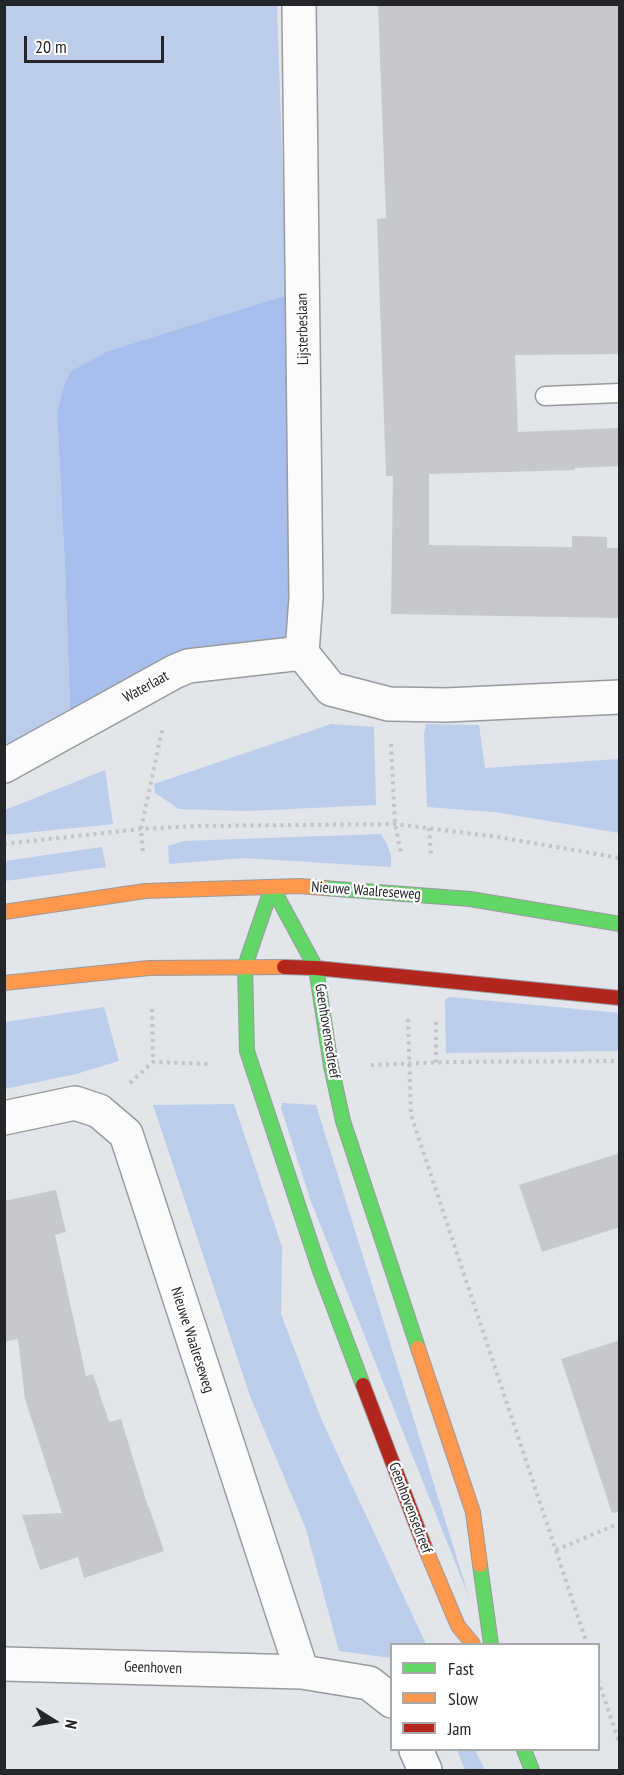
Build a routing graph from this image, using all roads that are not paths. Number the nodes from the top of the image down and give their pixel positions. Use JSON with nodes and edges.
{"nodes":[{"id":1,"x":299,"y":4,"type":"edge"},
{"id":2,"x":620,"y":393,"type":"edge"},
{"id":3,"x":545,"y":396,"type":"dead end"},
{"id":4,"x":302,"y":653,"type":"junction"},
{"id":5,"x":620,"y":697,"type":"edge"},
{"id":6,"x":4,"y":766,"type":"edge"},
{"id":7,"x":272,"y":887,"type":"junction"},
{"id":8,"x":4,"y":912,"type":"edge"},
{"id":9,"x":620,"y":924,"type":"edge"},
{"id":10,"x":245,"y":966,"type":"junction"},
{"id":11,"x":316,"y":968,"type":"junction"},
{"id":12,"x":4,"y":983,"type":"edge"},
{"id":13,"x":620,"y":998,"type":"edge"},
{"id":14,"x":4,"y":1118,"type":"edge"},
{"id":15,"x":472,"y":1643,"type":"edge"},
{"id":16,"x":491,"y":1643,"type":"edge"},
{"id":17,"x":4,"y":1664,"type":"edge"},
{"id":18,"x":302,"y":1672,"type":"junction"},
{"id":19,"x":390,"y":1699,"type":"edge"},
{"id":20,"x":417,"y":1751,"type":"edge"},
{"id":21,"x":525,"y":1751,"type":"edge"},
{"id":22,"x":425,"y":1770,"type":"edge"},
{"id":23,"x":532,"y":1770,"type":"edge"}],
"edges":[{"from":1,"to":4,"type":"street","name":"Lijsterbeslaan"},
{"from":2,"to":3,"type":"lane"},
{"from":4,"to":5,"type":"street"},
{"from":4,"to":6,"type":"street","name":"Waterlaat"},
{"from":7,"to":8,"type":"street","name":"Nieuwe Waalreseweg"},
{"from":7,"to":9,"type":"street","name":"Nieuwe Waalreseweg"},
{"from":7,"to":10,"type":"street","name":"Geenhovensedreef"},
{"from":7,"to":11,"type":"street","name":"Geenhovensedreef"},
{"from":10,"to":11,"type":"street"},
{"from":10,"to":12,"type":"street"},
{"from":10,"to":15,"type":"street","name":"Geenhovensedreef"},
{"from":11,"to":13,"type":"street"},
{"from":11,"to":16,"type":"street","name":"Geenhovensedreef"},
{"from":14,"to":18,"type":"street","name":"Nieuwe Waalreseweg"},
{"from":17,"to":18,"type":"street","name":"Geenhoven"},
{"from":18,"to":19,"type":"street"},
{"from":20,"to":22,"type":"street"},
{"from":21,"to":23,"type":"street"}]}
